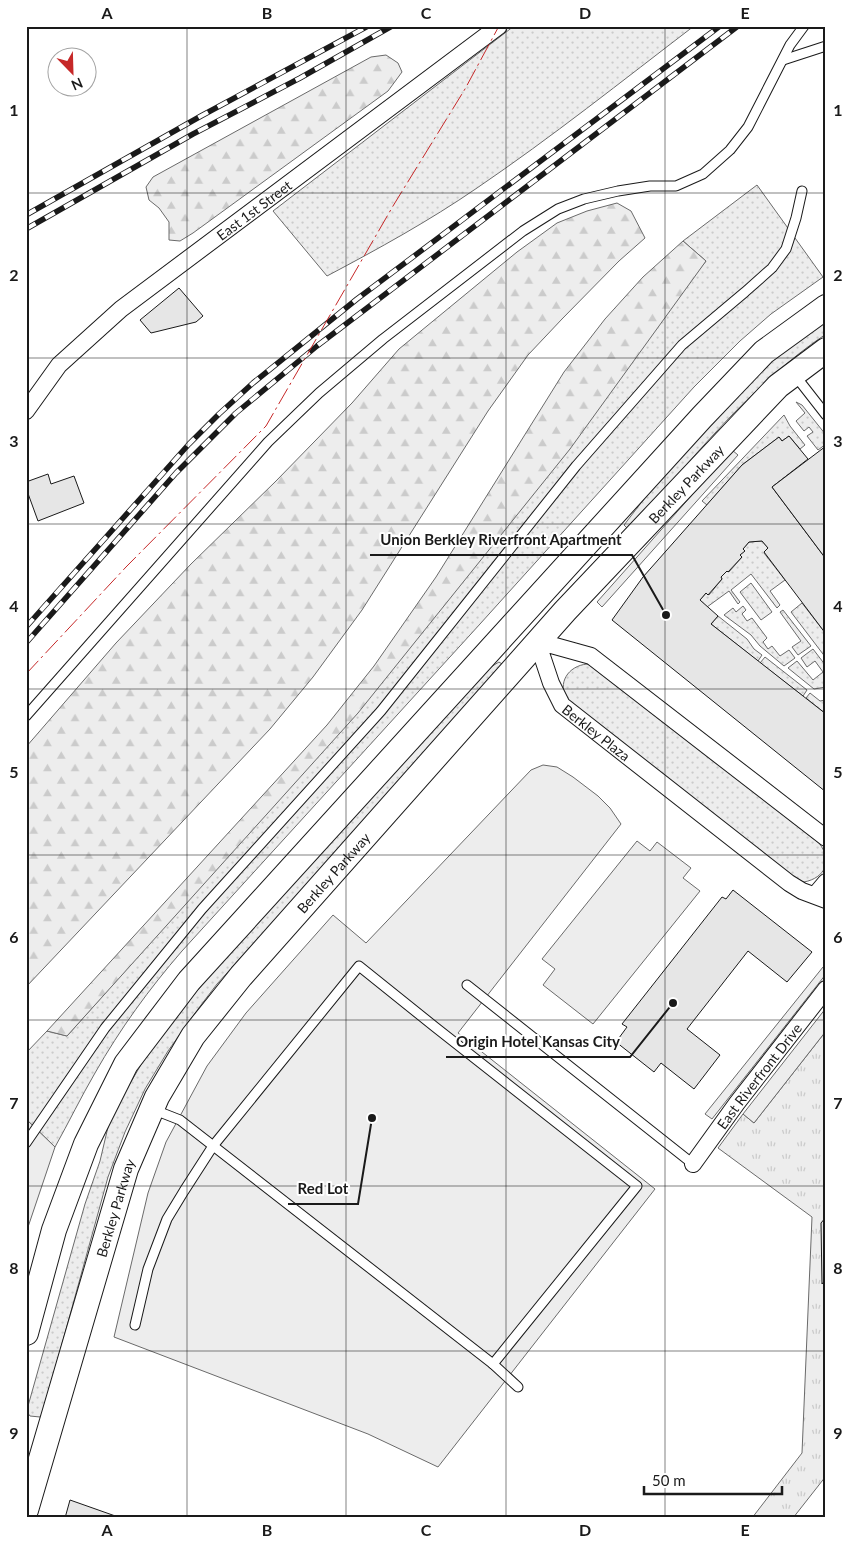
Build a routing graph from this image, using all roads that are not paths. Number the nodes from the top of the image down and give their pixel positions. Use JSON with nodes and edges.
{"nodes":[{"id":1,"x":499,"y":26,"type":"edge"},
{"id":2,"x":804,"y":26,"type":"edge"},
{"id":3,"x":826,"y":46,"type":"edge"},
{"id":4,"x":782,"y":60,"type":"junction"},
{"id":5,"x":802,"y":192,"type":"dead end"},
{"id":6,"x":826,"y":307,"type":"edge"},
{"id":7,"x":826,"y":350,"type":"edge"},
{"id":8,"x":794,"y":374,"type":"junction"},
{"id":9,"x":26,"y":411,"type":"edge"},
{"id":10,"x":826,"y":415,"type":"edge"},
{"id":11,"x":513,"y":623,"type":"junction"},
{"id":12,"x":537,"y":641,"type":"junction"},
{"id":13,"x":26,"y":716,"type":"edge"},
{"id":14,"x":826,"y":838,"type":"edge"},
{"id":15,"x":826,"y":882,"type":"edge"},
{"id":16,"x":820,"y":898,"type":"edge"},
{"id":17,"x":467,"y":985,"type":"dead end"},
{"id":18,"x":826,"y":989,"type":"edge"},
{"id":19,"x":152,"y":1109,"type":"junction"},
{"id":20,"x":26,"y":1143,"type":"edge"},
{"id":21,"x":213,"y":1146,"type":"junction"},
{"id":22,"x":693,"y":1164,"type":"joint"},
{"id":23,"x":136,"y":1325,"type":"dead end"},
{"id":24,"x":26,"y":1333,"type":"edge"},
{"id":25,"x":493,"y":1364,"type":"junction"},
{"id":26,"x":518,"y":1387,"type":"dead end"},
{"id":27,"x":30,"y":1481,"type":"edge"},
{"id":28,"x":26,"y":1510,"type":"edge"}],
"edges":[{"from":1,"to":9,"type":"street","name":"East 1st Street"},
{"from":2,"to":4,"type":"lane"},
{"from":3,"to":4,"type":"lane"},
{"from":4,"to":13,"type":"lane"},
{"from":5,"to":20,"type":"lane"},
{"from":6,"to":11,"type":"main road"},
{"from":7,"to":8,"type":"main road","name":"Berkley Parkway"},
{"from":8,"to":10,"type":"lane"},
{"from":8,"to":12,"type":"main road","name":"Berkley Parkway"},
{"from":11,"to":12,"type":"street"},
{"from":11,"to":24,"type":"main road"},
{"from":12,"to":14,"type":"street"},
{"from":12,"to":16,"type":"street","name":"Berkley Plaza"},
{"from":12,"to":19,"type":"main road","name":"Berkley Parkway"},
{"from":15,"to":16,"type":"street"},
{"from":17,"to":22,"type":"lane"},
{"from":18,"to":22,"type":"street","name":"East Riverfront Drive"},
{"from":19,"to":21,"type":"lane"},
{"from":19,"to":27,"type":"main road","name":"Berkley Parkway"},
{"from":21,"to":23,"type":"lane"},
{"from":21,"to":25,"type":"lane"},
{"from":21,"to":25,"type":"lane"},
{"from":25,"to":26,"type":"lane"},
{"from":27,"to":28,"type":"main road","name":"Berkley Parkway"}]}
